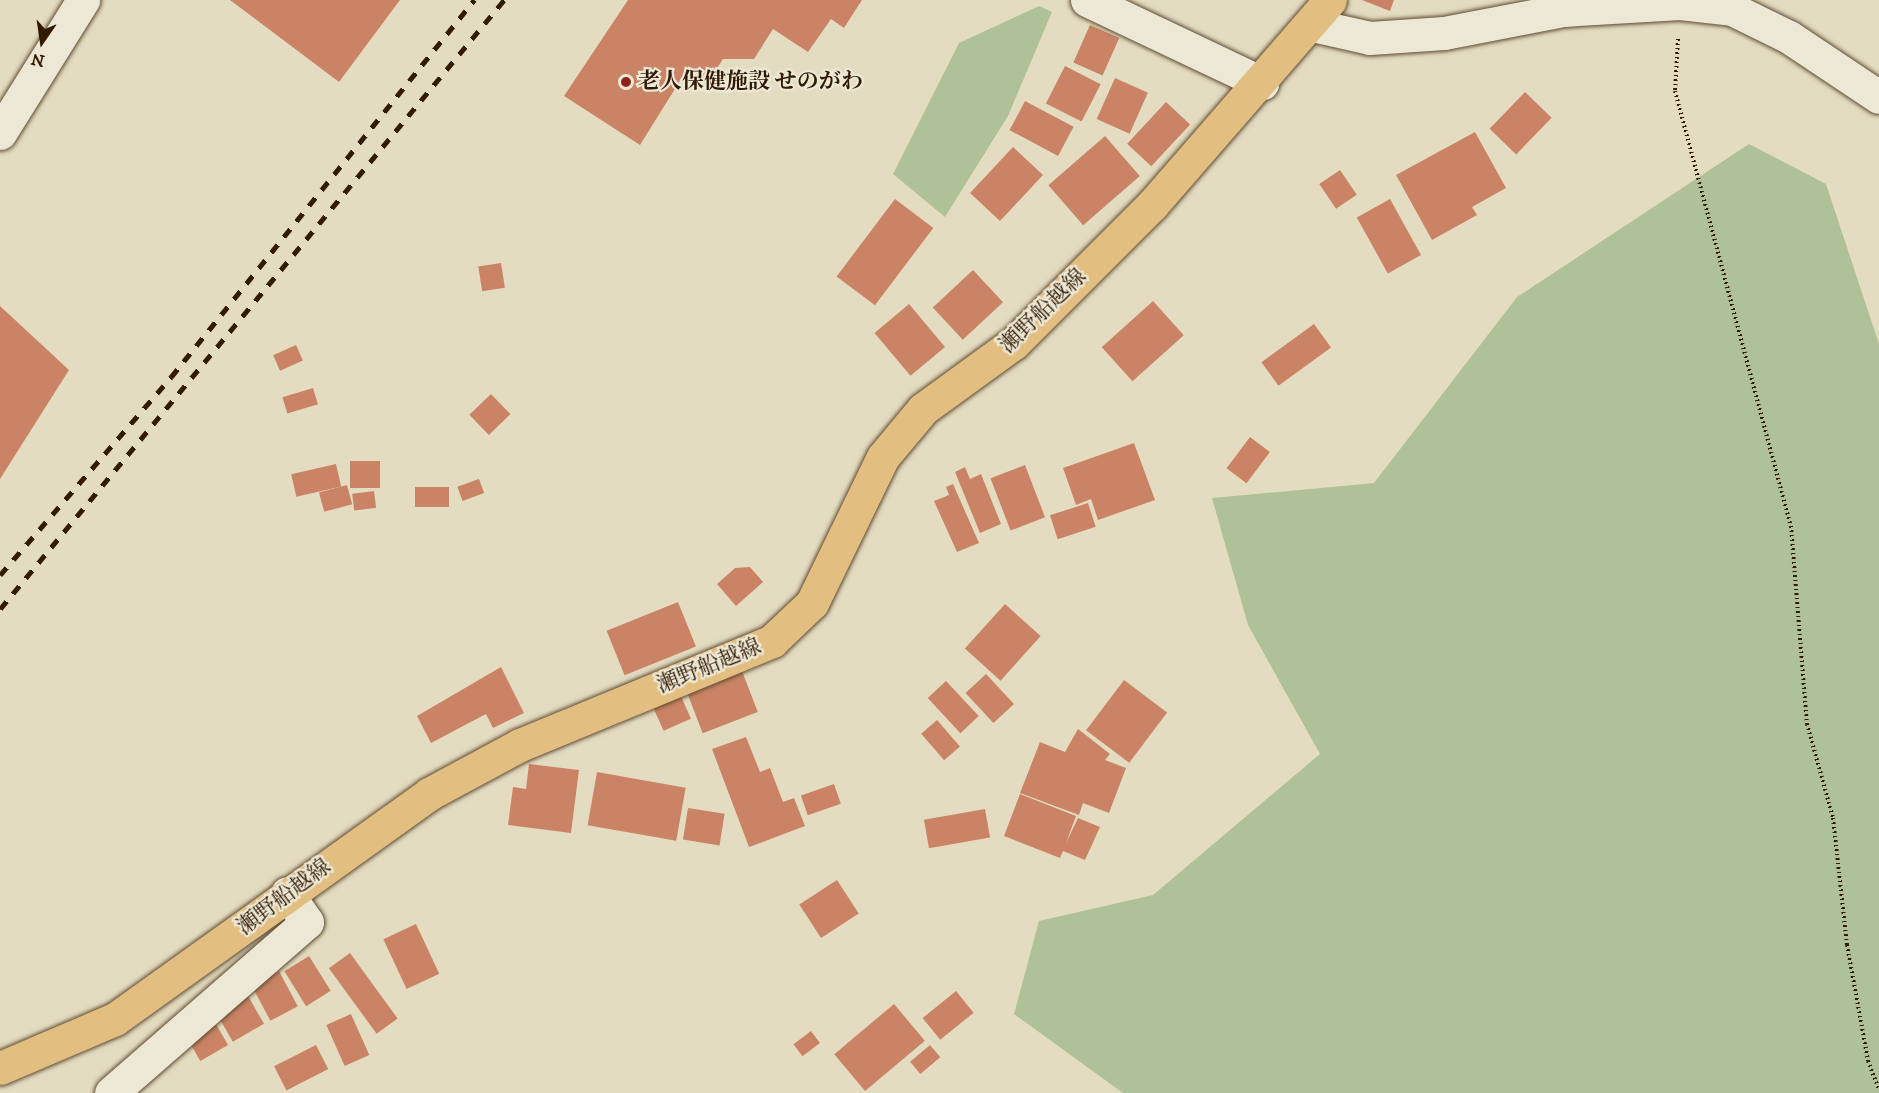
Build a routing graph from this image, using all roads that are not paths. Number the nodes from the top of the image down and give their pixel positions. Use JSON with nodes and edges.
{"nodes":[{"id":1,"x":84,"y":0,"type":"edge"},
{"id":2,"x":1087,"y":0,"type":"edge"},
{"id":3,"x":1321,"y":12,"type":"edge"},
{"id":4,"x":1262,"y":83,"type":"junction"},
{"id":5,"x":1879,"y":97,"type":"edge"},
{"id":6,"x":0,"y":133,"type":"edge"},
{"id":7,"x":287,"y":893,"type":"junction"},
{"id":8,"x":0,"y":1068,"type":"edge"},
{"id":9,"x":111,"y":1093,"type":"edge"}],
"edges":[{"from":1,"to":6,"type":"street"},
{"from":2,"to":4,"type":"street"},
{"from":3,"to":4,"type":"main road","name":"瀬野船越線"},
{"from":3,"to":5,"type":"street"},
{"from":4,"to":7,"type":"main road","name":"瀬野船越線"},
{"from":7,"to":8,"type":"main road","name":"瀬野船越線"},
{"from":7,"to":9,"type":"street"}]}
